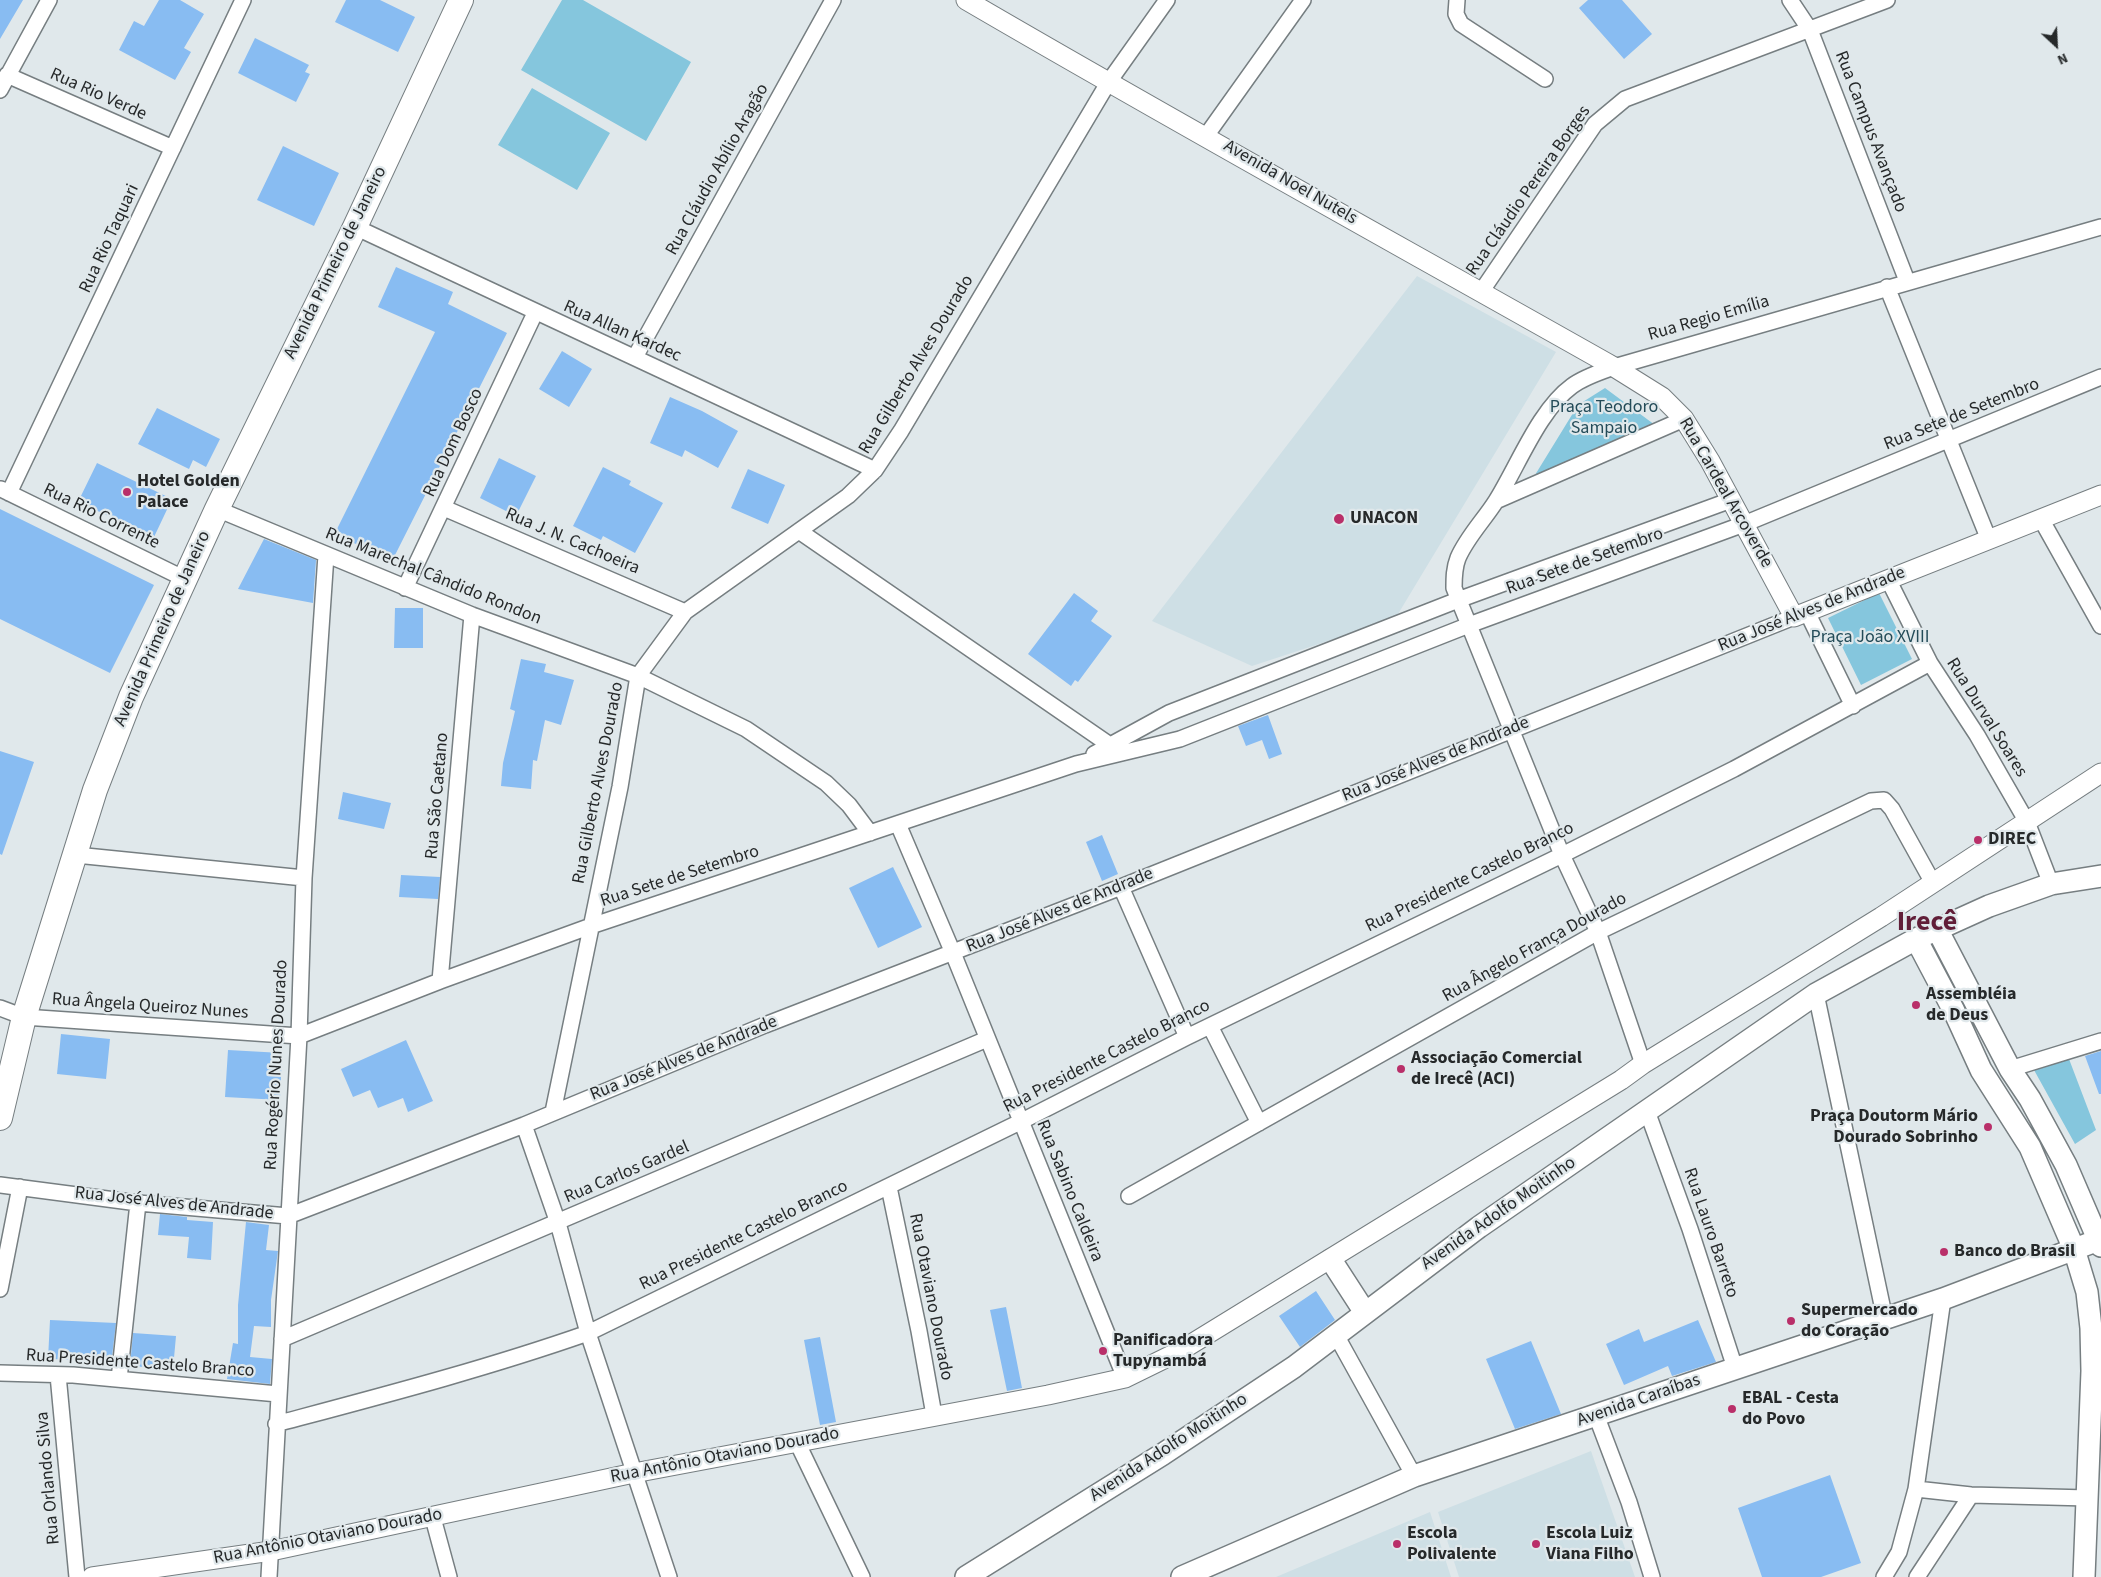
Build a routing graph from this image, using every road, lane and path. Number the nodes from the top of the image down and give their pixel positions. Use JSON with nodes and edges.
{"nodes":[{"id":1,"x":49,"y":0,"type":"edge"},
{"id":2,"x":243,"y":0,"type":"edge"},
{"id":3,"x":461,"y":0,"type":"edge"},
{"id":4,"x":833,"y":0,"type":"edge"},
{"id":5,"x":966,"y":0,"type":"edge"},
{"id":6,"x":1167,"y":0,"type":"edge"},
{"id":7,"x":1303,"y":0,"type":"edge"},
{"id":8,"x":1457,"y":0,"type":"edge"},
{"id":9,"x":1790,"y":0,"type":"edge"},
{"id":10,"x":1887,"y":0,"type":"edge"},
{"id":11,"x":1810,"y":30,"type":"junction"},
{"id":12,"x":7,"y":75,"type":"junction"},
{"id":13,"x":1545,"y":79,"type":"dead end"},
{"id":14,"x":1108,"y":83,"type":"junction"},
{"id":15,"x":0,"y":90,"type":"edge"},
{"id":16,"x":1206,"y":136,"type":"junction"},
{"id":17,"x":173,"y":148,"type":"junction"},
{"id":18,"x":355,"y":227,"type":"junction"},
{"id":19,"x":2101,"y":227,"type":"edge"},
{"id":20,"x":1907,"y":281,"type":"junction"},
{"id":21,"x":1887,"y":287,"type":"junction"},
{"id":22,"x":1481,"y":292,"type":"junction"},
{"id":23,"x":535,"y":313,"type":"junction"},
{"id":24,"x":634,"y":357,"type":"junction"},
{"id":25,"x":1614,"y":367,"type":"junction"},
{"id":26,"x":2101,"y":378,"type":"edge"},
{"id":27,"x":1684,"y":419,"type":"junction"},
{"id":28,"x":1950,"y":441,"type":"junction"},
{"id":29,"x":874,"y":470,"type":"junction"},
{"id":30,"x":5,"y":491,"type":"edge"},
{"id":31,"x":2101,"y":496,"type":"edge"},
{"id":32,"x":1731,"y":500,"type":"junction"},
{"id":33,"x":1496,"y":501,"type":"junction"},
{"id":34,"x":444,"y":508,"type":"junction"},
{"id":35,"x":217,"y":509,"type":"junction"},
{"id":36,"x":2041,"y":519,"type":"junction"},
{"id":37,"x":1744,"y":524,"type":"junction"},
{"id":38,"x":799,"y":531,"type":"junction"},
{"id":39,"x":1989,"y":540,"type":"junction"},
{"id":40,"x":326,"y":555,"type":"junction"},
{"id":41,"x":185,"y":579,"type":"junction"},
{"id":42,"x":1888,"y":579,"type":"junction"},
{"id":43,"x":405,"y":588,"type":"junction"},
{"id":44,"x":1458,"y":600,"type":"junction"},
{"id":45,"x":685,"y":612,"type":"junction"},
{"id":46,"x":472,"y":615,"type":"junction"},
{"id":47,"x":1801,"y":615,"type":"junction"},
{"id":48,"x":1469,"y":625,"type":"junction"},
{"id":49,"x":2101,"y":626,"type":"edge"},
{"id":50,"x":1930,"y":663,"type":"junction"},
{"id":51,"x":638,"y":676,"type":"junction"},
{"id":52,"x":1853,"y":706,"type":"junction"},
{"id":53,"x":1511,"y":730,"type":"junction"},
{"id":54,"x":1116,"y":749,"type":"junction"},
{"id":55,"x":2101,"y":773,"type":"edge"},
{"id":56,"x":2027,"y":822,"type":"junction"},
{"id":57,"x":898,"y":824,"type":"junction"},
{"id":58,"x":870,"y":833,"type":"junction"},
{"id":59,"x":76,"y":855,"type":"junction"},
{"id":60,"x":1562,"y":855,"type":"junction"},
{"id":61,"x":2101,"y":876,"type":"edge"},
{"id":62,"x":304,"y":878,"type":"junction"},
{"id":63,"x":1933,"y":883,"type":"junction"},
{"id":64,"x":2051,"y":884,"type":"junction"},
{"id":65,"x":1121,"y":887,"type":"junction"},
{"id":66,"x":591,"y":926,"type":"junction"},
{"id":67,"x":1938,"y":930,"type":"junction"},
{"id":68,"x":1598,"y":932,"type":"junction"},
{"id":69,"x":1916,"y":940,"type":"junction"},
{"id":70,"x":953,"y":953,"type":"junction"},
{"id":71,"x":440,"y":981,"type":"junction"},
{"id":72,"x":1816,"y":994,"type":"junction"},
{"id":73,"x":0,"y":1008,"type":"edge"},
{"id":74,"x":24,"y":1017,"type":"junction"},
{"id":75,"x":1210,"y":1026,"type":"junction"},
{"id":76,"x":299,"y":1036,"type":"junction"},
{"id":77,"x":1187,"y":1037,"type":"junction"},
{"id":78,"x":987,"y":1039,"type":"junction"},
{"id":79,"x":2101,"y":1042,"type":"edge"},
{"id":80,"x":1644,"y":1064,"type":"junction"},
{"id":81,"x":2010,"y":1069,"type":"junction"},
{"id":82,"x":1647,"y":1111,"type":"junction"},
{"id":83,"x":554,"y":1112,"type":"junction"},
{"id":84,"x":0,"y":1118,"type":"edge"},
{"id":85,"x":1020,"y":1122,"type":"junction"},
{"id":86,"x":1259,"y":1123,"type":"junction"},
{"id":87,"x":524,"y":1124,"type":"junction"},
{"id":88,"x":0,"y":1185,"type":"edge"},
{"id":89,"x":888,"y":1186,"type":"junction"},
{"id":90,"x":20,"y":1187,"type":"junction"},
{"id":91,"x":1129,"y":1196,"type":"dead end"},
{"id":92,"x":138,"y":1203,"type":"junction"},
{"id":93,"x":288,"y":1216,"type":"junction"},
{"id":94,"x":558,"y":1223,"type":"junction"},
{"id":95,"x":2101,"y":1242,"type":"edge"},
{"id":96,"x":2074,"y":1249,"type":"junction"},
{"id":97,"x":1331,"y":1260,"type":"junction"},
{"id":98,"x":0,"y":1289,"type":"edge"},
{"id":99,"x":1943,"y":1299,"type":"junction"},
{"id":100,"x":1364,"y":1312,"type":"junction"},
{"id":101,"x":1885,"y":1319,"type":"junction"},
{"id":102,"x":588,"y":1333,"type":"junction"},
{"id":103,"x":1336,"y":1334,"type":"junction"},
{"id":104,"x":282,"y":1339,"type":"junction"},
{"id":105,"x":1735,"y":1368,"type":"junction"},
{"id":106,"x":0,"y":1372,"type":"edge"},
{"id":107,"x":58,"y":1375,"type":"junction"},
{"id":108,"x":1125,"y":1378,"type":"junction"},
{"id":109,"x":119,"y":1379,"type":"junction"},
{"id":110,"x":278,"y":1394,"type":"junction"},
{"id":111,"x":934,"y":1415,"type":"junction"},
{"id":112,"x":1596,"y":1415,"type":"junction"},
{"id":113,"x":276,"y":1424,"type":"junction"},
{"id":114,"x":797,"y":1442,"type":"junction"},
{"id":115,"x":634,"y":1473,"type":"junction"},
{"id":116,"x":1414,"y":1476,"type":"junction"},
{"id":117,"x":1916,"y":1489,"type":"junction"},
{"id":118,"x":1971,"y":1495,"type":"junction"},
{"id":119,"x":2088,"y":1498,"type":"junction"},
{"id":120,"x":433,"y":1518,"type":"junction"},
{"id":121,"x":270,"y":1551,"type":"junction"},
{"id":122,"x":77,"y":1577,"type":"edge"},
{"id":123,"x":92,"y":1577,"type":"edge"},
{"id":124,"x":269,"y":1577,"type":"edge"},
{"id":125,"x":449,"y":1577,"type":"edge"},
{"id":126,"x":669,"y":1577,"type":"edge"},
{"id":127,"x":862,"y":1577,"type":"edge"},
{"id":128,"x":966,"y":1577,"type":"edge"},
{"id":129,"x":1182,"y":1577,"type":"edge"},
{"id":130,"x":1652,"y":1577,"type":"edge"},
{"id":131,"x":1884,"y":1577,"type":"edge"},
{"id":132,"x":1917,"y":1577,"type":"edge"},
{"id":133,"x":2084,"y":1577,"type":"edge"}],
"edges":[{"from":1,"to":12,"type":"street"},
{"from":2,"to":17,"type":"street","name":"Rua Rio Taquari"},
{"from":3,"to":18,"type":"main road","name":"Avenida Primeiro de Janeiro"},
{"from":4,"to":24,"type":"street","name":"Rua Cláudio Abílio Aragão"},
{"from":5,"to":14,"type":"street","name":"Avenida Noel Nutels"},
{"from":6,"to":14,"type":"street","name":"Rua Gilberto Alves Dourado"},
{"from":7,"to":16,"type":"street"},
{"from":8,"to":13,"type":"street"},
{"from":9,"to":11,"type":"street","name":"Rua Campus Avançado"},
{"from":10,"to":11,"type":"street","name":"Rua Cláudio Pereira Borges"},
{"from":11,"to":20,"type":"street","name":"Rua Campus Avançado"},
{"from":11,"to":22,"type":"street","name":"Rua Cláudio Pereira Borges"},
{"from":12,"to":15,"type":"street"},
{"from":12,"to":17,"type":"street","name":"Rua Rio Verde"},
{"from":14,"to":16,"type":"street","name":"Avenida Noel Nutels"},
{"from":14,"to":29,"type":"street","name":"Rua Gilberto Alves Dourado"},
{"from":16,"to":22,"type":"street","name":"Avenida Noel Nutels"},
{"from":17,"to":30,"type":"street","name":"Rua Rio Taquari"},
{"from":18,"to":23,"type":"street","name":"Rua Allan Kardec"},
{"from":18,"to":35,"type":"main road","name":"Avenida Primeiro de Janeiro"},
{"from":19,"to":20,"type":"street","name":"Rua Regio Emília"},
{"from":20,"to":21,"type":"street","name":"Rua Regio Emília"},
{"from":21,"to":25,"type":"street","name":"Rua Regio Emília"},
{"from":21,"to":28,"type":"street"},
{"from":22,"to":25,"type":"street","name":"Avenida Noel Nutels"},
{"from":23,"to":24,"type":"street","name":"Rua Allan Kardec"},
{"from":23,"to":34,"type":"street","name":"Rua Dom Bosco"},
{"from":24,"to":29,"type":"street","name":"Rua Allan Kardec"},
{"from":25,"to":27,"type":"street","name":"Rua Cardeal Arcoverde"},
{"from":25,"to":33,"type":"street","name":"Rua Regio Emília"},
{"from":26,"to":28,"type":"street","name":"Rua Sete de Setembro"},
{"from":27,"to":32,"type":"street","name":"Rua Cardeal Arcoverde"},
{"from":27,"to":33,"type":"street"},
{"from":28,"to":37,"type":"street","name":"Rua Sete de Setembro"},
{"from":28,"to":39,"type":"street"},
{"from":29,"to":38,"type":"street","name":"Rua Gilberto Alves Dourado"},
{"from":30,"to":41,"type":"street","name":"Rua Rio Corrente"},
{"from":31,"to":36,"type":"street","name":"Rua José Alves de Andrade"},
{"from":32,"to":37,"type":"street","name":"Rua Cardeal Arcoverde"},
{"from":32,"to":44,"type":"street","name":"Rua Sete de Setembro"},
{"from":33,"to":44,"type":"street","name":"Rua Regio Emília"},
{"from":34,"to":43,"type":"street","name":"Rua Dom Bosco"},
{"from":34,"to":45,"type":"street","name":"Rua J. N. Cachoeira"},
{"from":35,"to":40,"type":"street","name":"Rua Marechal Cândido Rondon"},
{"from":35,"to":41,"type":"main road","name":"Avenida Primeiro de Janeiro"},
{"from":36,"to":39,"type":"street","name":"Rua José Alves de Andrade"},
{"from":36,"to":49,"type":"street"},
{"from":37,"to":47,"type":"street","name":"Rua Cardeal Arcoverde"},
{"from":37,"to":48,"type":"street","name":"Rua Sete de Setembro"},
{"from":38,"to":45,"type":"street","name":"Rua Gilberto Alves Dourado"},
{"from":38,"to":54,"type":"street"},
{"from":39,"to":42,"type":"street","name":"Rua José Alves de Andrade"},
{"from":40,"to":43,"type":"street","name":"Rua Marechal Cândido Rondon"},
{"from":40,"to":62,"type":"street","name":"Rua Rogério Nunes Dourado"},
{"from":41,"to":59,"type":"main road","name":"Avenida Primeiro de Janeiro"},
{"from":42,"to":47,"type":"street","name":"Rua José Alves de Andrade"},
{"from":42,"to":50,"type":"street","name":"Rua Durval Soares"},
{"from":43,"to":46,"type":"street","name":"Rua Marechal Cândido Rondon"},
{"from":44,"to":48,"type":"street"},
{"from":44,"to":54,"type":"street","name":"Rua Sete de Setembro"},
{"from":45,"to":51,"type":"street","name":"Rua Gilberto Alves Dourado"},
{"from":46,"to":51,"type":"street","name":"Rua Marechal Cândido Rondon"},
{"from":46,"to":71,"type":"street","name":"Rua São Caetano"},
{"from":47,"to":52,"type":"street"},
{"from":47,"to":53,"type":"street","name":"Rua José Alves de Andrade"},
{"from":48,"to":53,"type":"street"},
{"from":48,"to":54,"type":"street","name":"Rua Sete de Setembro"},
{"from":50,"to":52,"type":"street","name":"Rua Presidente Castelo Branco"},
{"from":50,"to":56,"type":"street","name":"Rua Durval Soares"},
{"from":51,"to":58,"type":"street","name":"Rua Marechal Cândido Rondon"},
{"from":51,"to":66,"type":"street","name":"Rua Gilberto Alves Dourado"},
{"from":52,"to":60,"type":"street","name":"Rua Presidente Castelo Branco"},
{"from":53,"to":60,"type":"street"},
{"from":53,"to":65,"type":"street","name":"Rua José Alves de Andrade"},
{"from":54,"to":57,"type":"street","name":"Rua Sete de Setembro"},
{"from":55,"to":56,"type":"street"},
{"from":56,"to":63,"type":"street"},
{"from":56,"to":64,"type":"street","name":"Rua Durval Soares"},
{"from":57,"to":58,"type":"street","name":"Rua Sete de Setembro"},
{"from":57,"to":70,"type":"street","name":"Rua Sabino Caldeira"},
{"from":58,"to":66,"type":"street","name":"Rua Sete de Setembro"},
{"from":59,"to":62,"type":"street"},
{"from":59,"to":74,"type":"main road","name":"Avenida Primeiro de Janeiro"},
{"from":60,"to":68,"type":"street"},
{"from":60,"to":75,"type":"street","name":"Rua Presidente Castelo Branco"},
{"from":61,"to":64,"type":"main road","name":"Avenida Adolfo Moitinho"},
{"from":62,"to":76,"type":"street","name":"Rua Rogério Nunes Dourado"},
{"from":63,"to":68,"type":"street","name":"Rua Ângelo França Dourado"},
{"from":63,"to":80,"type":"street"},
{"from":64,"to":67,"type":"main road","name":"Avenida Adolfo Moitinho"},
{"from":65,"to":70,"type":"street","name":"Rua José Alves de Andrade"},
{"from":65,"to":77,"type":"street"},
{"from":66,"to":71,"type":"street","name":"Rua Sete de Setembro"},
{"from":66,"to":83,"type":"street","name":"Rua Gilberto Alves Dourado"},
{"from":67,"to":69,"type":"main road","name":"Avenida Adolfo Moitinho"},
{"from":67,"to":81,"type":"main road"},
{"from":68,"to":80,"type":"street"},
{"from":68,"to":86,"type":"street","name":"Rua Ângelo França Dourado"},
{"from":69,"to":72,"type":"main road","name":"Avenida Adolfo Moitinho"},
{"from":69,"to":96,"type":"main road"},
{"from":70,"to":78,"type":"street","name":"Rua Sabino Caldeira"},
{"from":70,"to":83,"type":"street","name":"Rua José Alves de Andrade"},
{"from":71,"to":76,"type":"street","name":"Rua Sete de Setembro"},
{"from":72,"to":82,"type":"main road","name":"Avenida Adolfo Moitinho"},
{"from":72,"to":101,"type":"street"},
{"from":73,"to":74,"type":"street","name":"Rua Ângela Queiroz Nunes"},
{"from":74,"to":76,"type":"street","name":"Rua Ângela Queiroz Nunes"},
{"from":74,"to":84,"type":"main road","name":"Avenida Primeiro de Janeiro"},
{"from":75,"to":77,"type":"street","name":"Rua Presidente Castelo Branco"},
{"from":75,"to":86,"type":"street"},
{"from":76,"to":93,"type":"street","name":"Rua Rogério Nunes Dourado"},
{"from":77,"to":85,"type":"street","name":"Rua Presidente Castelo Branco"},
{"from":78,"to":85,"type":"street","name":"Rua Sabino Caldeira"},
{"from":78,"to":94,"type":"street","name":"Rua Carlos Gardel"},
{"from":79,"to":81,"type":"street"},
{"from":80,"to":97,"type":"street"},
{"from":81,"to":95,"type":"main road"},
{"from":82,"to":100,"type":"main road","name":"Avenida Adolfo Moitinho"},
{"from":82,"to":105,"type":"street","name":"Rua Lauro Barreto"},
{"from":83,"to":87,"type":"street","name":"Rua José Alves de Andrade"},
{"from":85,"to":89,"type":"street","name":"Rua Presidente Castelo Branco"},
{"from":85,"to":108,"type":"street","name":"Rua Sabino Caldeira"},
{"from":86,"to":91,"type":"street","name":"Rua Ângelo França Dourado"},
{"from":87,"to":93,"type":"street","name":"Rua José Alves de Andrade"},
{"from":87,"to":94,"type":"street"},
{"from":88,"to":90,"type":"street","name":"Rua José Alves de Andrade"},
{"from":89,"to":102,"type":"street","name":"Rua Presidente Castelo Branco"},
{"from":89,"to":111,"type":"street","name":"Rua Otaviano Dourado"},
{"from":90,"to":92,"type":"street","name":"Rua José Alves de Andrade"},
{"from":90,"to":98,"type":"street"},
{"from":92,"to":93,"type":"street","name":"Rua José Alves de Andrade"},
{"from":92,"to":109,"type":"street"},
{"from":93,"to":104,"type":"street","name":"Rua Rogério Nunes Dourado"},
{"from":94,"to":102,"type":"street"},
{"from":94,"to":104,"type":"street","name":"Rua Carlos Gardel"},
{"from":95,"to":96,"type":"main road","name":"Avenida Caraíbas"},
{"from":96,"to":99,"type":"main road","name":"Avenida Caraíbas"},
{"from":96,"to":119,"type":"main road"},
{"from":97,"to":100,"type":"main road"},
{"from":97,"to":108,"type":"street","name":"Rua Antônio Otaviano Dourado"},
{"from":99,"to":101,"type":"main road","name":"Avenida Caraíbas"},
{"from":99,"to":117,"type":"street"},
{"from":100,"to":103,"type":"main road","name":"Avenida Adolfo Moitinho"},
{"from":101,"to":105,"type":"main road","name":"Avenida Caraíbas"},
{"from":102,"to":113,"type":"street","name":"Rua Presidente Castelo Branco"},
{"from":102,"to":115,"type":"street"},
{"from":103,"to":116,"type":"street"},
{"from":103,"to":128,"type":"main road","name":"Avenida Adolfo Moitinho"},
{"from":104,"to":110,"type":"street","name":"Rua Rogério Nunes Dourado"},
{"from":105,"to":112,"type":"main road","name":"Avenida Caraíbas"},
{"from":106,"to":107,"type":"street","name":"Rua Presidente Castelo Branco"},
{"from":107,"to":109,"type":"street","name":"Rua Presidente Castelo Branco"},
{"from":107,"to":122,"type":"street","name":"Rua Orlando Silva"},
{"from":108,"to":111,"type":"street","name":"Rua Antônio Otaviano Dourado"},
{"from":109,"to":110,"type":"street","name":"Rua Presidente Castelo Branco"},
{"from":110,"to":113,"type":"street","name":"Rua Rogério Nunes Dourado"},
{"from":111,"to":114,"type":"street","name":"Rua Antônio Otaviano Dourado"},
{"from":112,"to":116,"type":"main road","name":"Avenida Caraíbas"},
{"from":112,"to":130,"type":"street"},
{"from":113,"to":121,"type":"street","name":"Rua Rogério Nunes Dourado"},
{"from":114,"to":115,"type":"street","name":"Rua Antônio Otaviano Dourado"},
{"from":114,"to":127,"type":"street"},
{"from":115,"to":120,"type":"street","name":"Rua Antônio Otaviano Dourado"},
{"from":115,"to":126,"type":"street"},
{"from":116,"to":129,"type":"main road","name":"Avenida Caraíbas"},
{"from":117,"to":118,"type":"street"},
{"from":117,"to":131,"type":"street"},
{"from":118,"to":119,"type":"street"},
{"from":118,"to":132,"type":"street"},
{"from":119,"to":133,"type":"main road"},
{"from":120,"to":121,"type":"street","name":"Rua Antônio Otaviano Dourado"},
{"from":120,"to":125,"type":"street"},
{"from":121,"to":123,"type":"street","name":"Rua Antônio Otaviano Dourado"},
{"from":121,"to":124,"type":"street","name":"Rua Rogério Nunes Dourado"}]}
